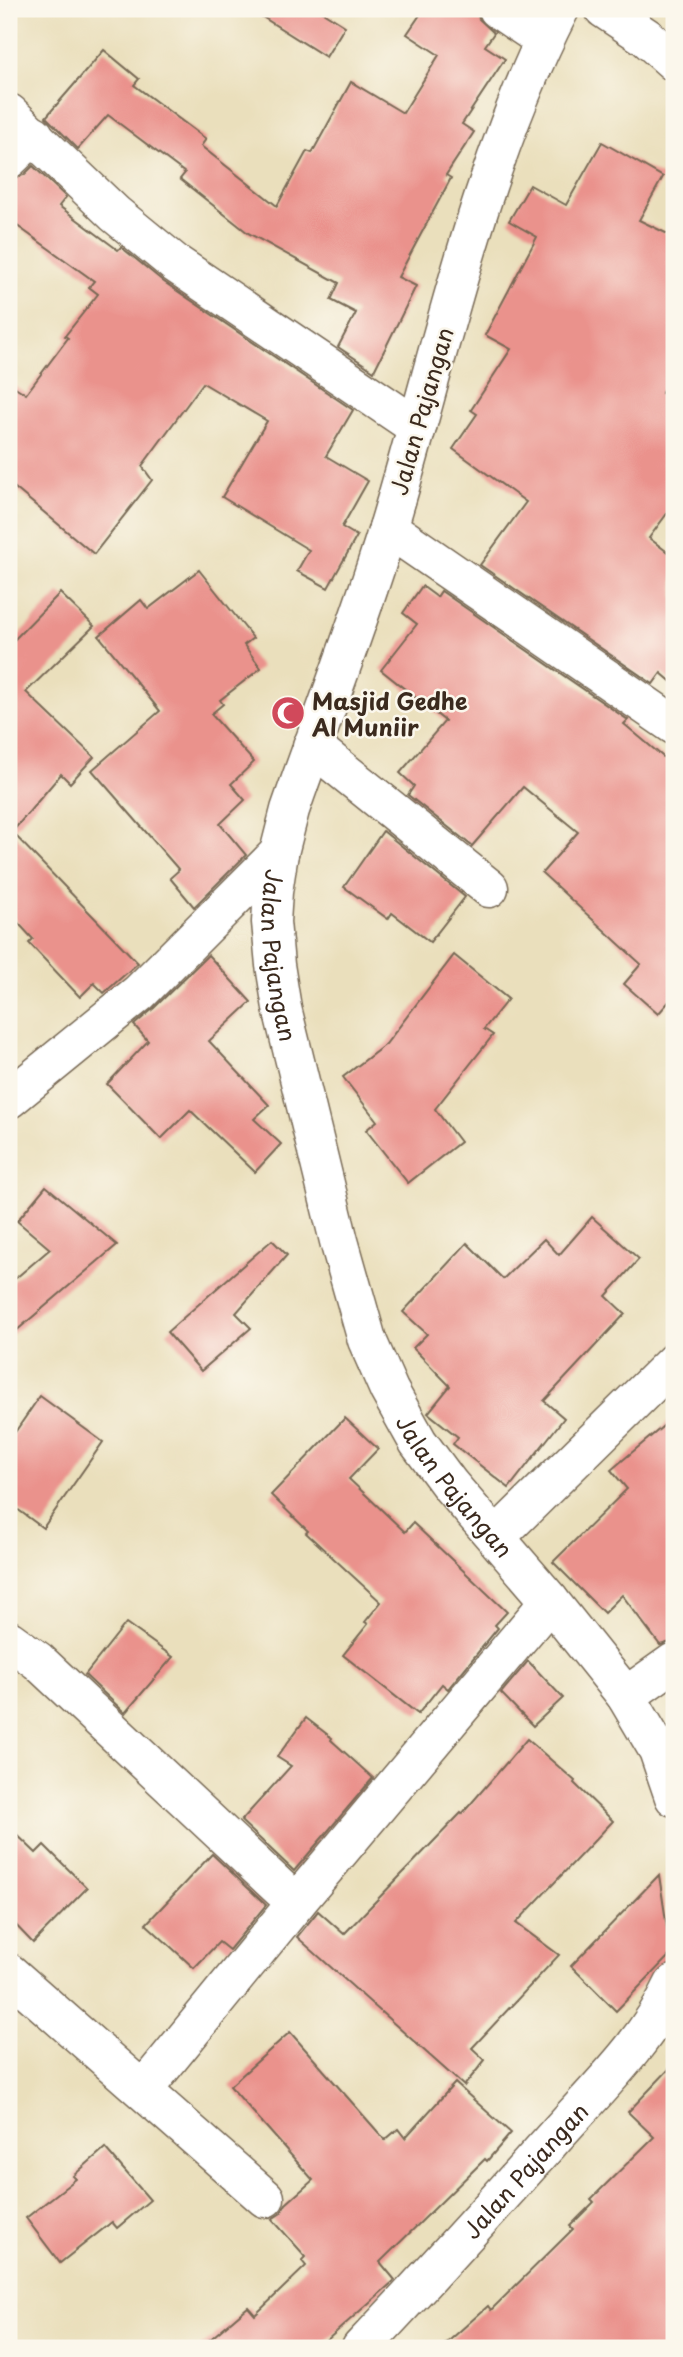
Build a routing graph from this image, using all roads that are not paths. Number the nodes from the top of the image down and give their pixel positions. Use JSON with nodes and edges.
{"nodes":[{"id":1,"x":498,"y":9,"type":"edge"},
{"id":2,"x":604,"y":9,"type":"edge"},
{"id":3,"x":552,"y":25,"type":"edge"},
{"id":4,"x":674,"y":62,"type":"edge"},
{"id":5,"x":17,"y":135,"type":"edge"},
{"id":6,"x":417,"y":427,"type":"junction"},
{"id":7,"x":388,"y":528,"type":"junction"},
{"id":8,"x":674,"y":725,"type":"edge"},
{"id":9,"x":312,"y":746,"type":"junction"},
{"id":10,"x":279,"y":853,"type":"junction"},
{"id":11,"x":489,"y":888,"type":"dead end"},
{"id":12,"x":9,"y":1099,"type":"edge"},
{"id":13,"x":674,"y":1363,"type":"edge"},
{"id":14,"x":496,"y":1537,"type":"junction"},
{"id":15,"x":550,"y":1601,"type":"junction"},
{"id":16,"x":9,"y":1640,"type":"edge"},
{"id":17,"x":674,"y":1662,"type":"edge"},
{"id":18,"x":626,"y":1696,"type":"junction"},
{"id":19,"x":674,"y":1797,"type":"edge"},
{"id":20,"x":296,"y":1903,"type":"junction"},
{"id":21,"x":9,"y":1973,"type":"edge"},
{"id":22,"x":674,"y":1984,"type":"edge"},
{"id":23,"x":144,"y":2089,"type":"junction"},
{"id":24,"x":265,"y":2198,"type":"dead end"},
{"id":25,"x":361,"y":2348,"type":"edge"}],
"edges":[{"from":1,"to":3,"type":"street"},
{"from":2,"to":4,"type":"street"},
{"from":3,"to":6,"type":"street","name":"Jalan Pajangan"},
{"from":5,"to":6,"type":"street"},
{"from":6,"to":7,"type":"street","name":"Jalan Pajangan"},
{"from":7,"to":8,"type":"street"},
{"from":7,"to":9,"type":"street","name":"Jalan Pajangan"},
{"from":9,"to":10,"type":"street","name":"Jalan Pajangan"},
{"from":9,"to":11,"type":"street"},
{"from":10,"to":12,"type":"street"},
{"from":10,"to":14,"type":"street","name":"Jalan Pajangan"},
{"from":13,"to":14,"type":"street"},
{"from":14,"to":15,"type":"street","name":"Jalan Pajangan"},
{"from":15,"to":18,"type":"street","name":"Jalan Pajangan"},
{"from":15,"to":20,"type":"street"},
{"from":16,"to":20,"type":"street"},
{"from":17,"to":18,"type":"street"},
{"from":18,"to":19,"type":"street","name":"Jalan Pajangan"},
{"from":20,"to":23,"type":"street"},
{"from":21,"to":23,"type":"street"},
{"from":22,"to":25,"type":"street","name":"Jalan Pajangan"},
{"from":23,"to":24,"type":"street"}]}
